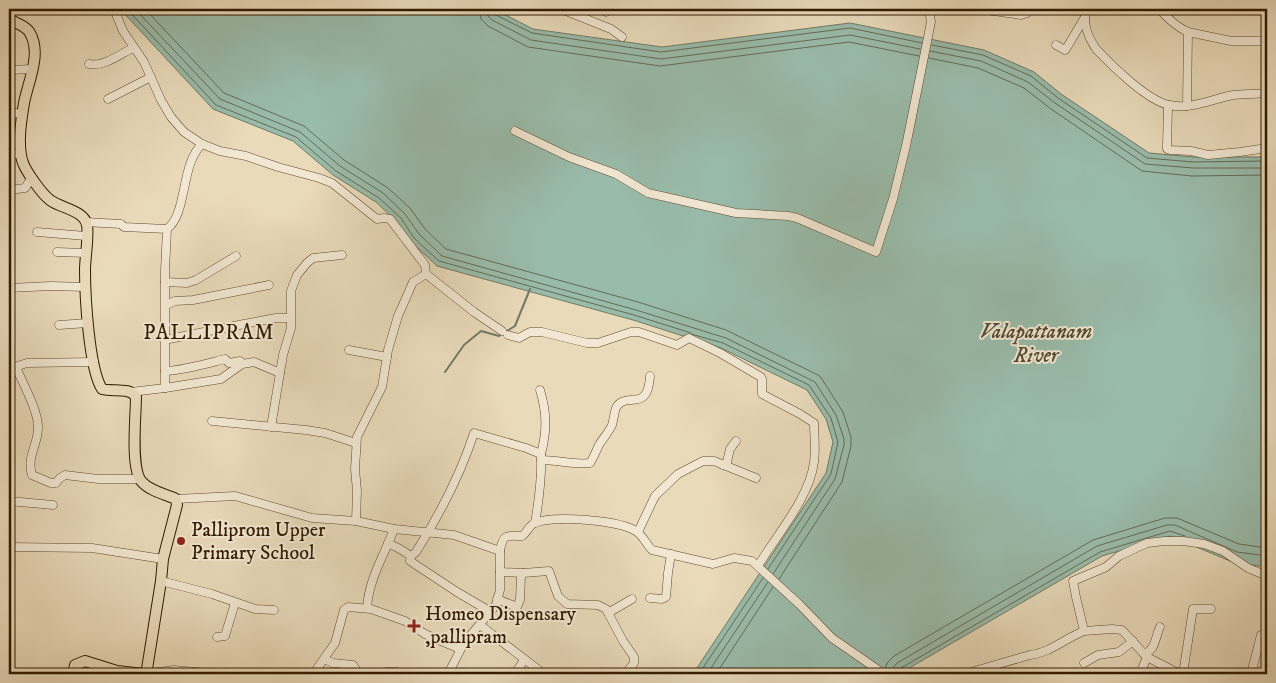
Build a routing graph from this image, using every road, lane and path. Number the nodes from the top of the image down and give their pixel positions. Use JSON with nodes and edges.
{"nodes":[{"id":1,"x":114,"y":9,"type":"edge"},
{"id":2,"x":561,"y":9,"type":"edge"},
{"id":3,"x":930,"y":9,"type":"edge"},
{"id":4,"x":979,"y":9,"type":"edge"},
{"id":5,"x":1030,"y":9,"type":"edge"},
{"id":6,"x":1086,"y":9,"type":"edge"},
{"id":7,"x":1162,"y":9,"type":"edge"},
{"id":8,"x":9,"y":18,"type":"edge"},
{"id":9,"x":1085,"y":18,"type":"junction"},
{"id":10,"x":1188,"y":32,"type":"junction"},
{"id":11,"x":622,"y":37,"type":"dead end"},
{"id":12,"x":1267,"y":42,"type":"edge"},
{"id":13,"x":1056,"y":46,"type":"dead end"},
{"id":14,"x":133,"y":48,"type":"junction"},
{"id":15,"x":89,"y":64,"type":"dead end"},
{"id":16,"x":33,"y":69,"type":"junction"},
{"id":17,"x":9,"y":70,"type":"edge"},
{"id":18,"x":151,"y":77,"type":"junction"},
{"id":19,"x":1267,"y":93,"type":"edge"},
{"id":20,"x":108,"y":100,"type":"dead end"},
{"id":21,"x":1168,"y":105,"type":"junction"},
{"id":22,"x":1187,"y":106,"type":"junction"},
{"id":23,"x":9,"y":111,"type":"edge"},
{"id":24,"x":23,"y":115,"type":"junction"},
{"id":25,"x":515,"y":131,"type":"dead end"},
{"id":26,"x":202,"y":144,"type":"junction"},
{"id":27,"x":1267,"y":148,"type":"edge"},
{"id":28,"x":21,"y":153,"type":"junction"},
{"id":29,"x":9,"y":155,"type":"edge"},
{"id":30,"x":32,"y":177,"type":"junction"},
{"id":31,"x":9,"y":190,"type":"edge"},
{"id":32,"x":86,"y":222,"type":"junction"},
{"id":33,"x":167,"y":229,"type":"junction"},
{"id":34,"x":37,"y":232,"type":"dead end"},
{"id":35,"x":86,"y":236,"type":"junction"},
{"id":36,"x":57,"y":252,"type":"dead end"},
{"id":37,"x":86,"y":253,"type":"junction"},
{"id":38,"x":342,"y":255,"type":"dead end"},
{"id":39,"x":236,"y":256,"type":"dead end"},
{"id":40,"x":426,"y":274,"type":"junction"},
{"id":41,"x":165,"y":282,"type":"junction"},
{"id":42,"x":269,"y":285,"type":"dead end"},
{"id":43,"x":86,"y":287,"type":"junction"},
{"id":44,"x":9,"y":288,"type":"edge"},
{"id":45,"x":166,"y":305,"type":"junction"},
{"id":46,"x":290,"y":318,"type":"junction"},
{"id":47,"x":88,"y":323,"type":"junction"},
{"id":48,"x":60,"y":325,"type":"dead end"},
{"id":49,"x":164,"y":340,"type":"junction"},
{"id":50,"x":349,"y":350,"type":"dead end"},
{"id":51,"x":387,"y":357,"type":"junction"},
{"id":52,"x":94,"y":362,"type":"junction"},
{"id":53,"x":242,"y":364,"type":"junction"},
{"id":54,"x":12,"y":368,"type":"edge"},
{"id":55,"x":164,"y":371,"type":"junction"},
{"id":56,"x":280,"y":373,"type":"junction"},
{"id":57,"x":650,"y":376,"type":"dead end"},
{"id":58,"x":165,"y":388,"type":"junction"},
{"id":59,"x":540,"y":390,"type":"dead end"},
{"id":60,"x":131,"y":392,"type":"junction"},
{"id":61,"x":212,"y":420,"type":"dead end"},
{"id":62,"x":270,"y":427,"type":"junction"},
{"id":63,"x":736,"y":441,"type":"dead end"},
{"id":64,"x":356,"y":444,"type":"junction"},
{"id":65,"x":541,"y":457,"type":"junction"},
{"id":66,"x":723,"y":465,"type":"junction"},
{"id":67,"x":756,"y":478,"type":"dead end"},
{"id":68,"x":140,"y":479,"type":"junction"},
{"id":69,"x":176,"y":499,"type":"junction"},
{"id":70,"x":9,"y":500,"type":"edge"},
{"id":71,"x":53,"y":505,"type":"dead end"},
{"id":72,"x":356,"y":521,"type":"junction"},
{"id":73,"x":534,"y":523,"type":"junction"},
{"id":74,"x":394,"y":529,"type":"junction"},
{"id":75,"x":428,"y":532,"type":"junction"},
{"id":76,"x":638,"y":532,"type":"junction"},
{"id":77,"x":388,"y":543,"type":"junction"},
{"id":78,"x":9,"y":547,"type":"edge"},
{"id":79,"x":500,"y":551,"type":"junction"},
{"id":80,"x":672,"y":554,"type":"junction"},
{"id":81,"x":411,"y":556,"type":"junction"},
{"id":82,"x":163,"y":559,"type":"junction"},
{"id":83,"x":758,"y":566,"type":"junction"},
{"id":84,"x":500,"y":572,"type":"junction"},
{"id":85,"x":523,"y":572,"type":"junction"},
{"id":86,"x":1267,"y":576,"type":"edge"},
{"id":87,"x":162,"y":582,"type":"junction"},
{"id":88,"x":650,"y":598,"type":"dead end"},
{"id":89,"x":497,"y":599,"type":"junction"},
{"id":90,"x":632,"y":600,"type":"dead end"},
{"id":91,"x":235,"y":603,"type":"junction"},
{"id":92,"x":367,"y":608,"type":"junction"},
{"id":93,"x":1211,"y":609,"type":"dead end"},
{"id":94,"x":274,"y":610,"type":"dead end"},
{"id":95,"x":491,"y":612,"type":"junction"},
{"id":96,"x":608,"y":613,"type":"junction"},
{"id":97,"x":480,"y":625,"type":"junction"},
{"id":98,"x":1160,"y":627,"type":"dead end"},
{"id":99,"x":1084,"y":631,"type":"junction"},
{"id":100,"x":1267,"y":635,"type":"edge"},
{"id":101,"x":217,"y":637,"type":"dead end"},
{"id":102,"x":1133,"y":641,"type":"junction"},
{"id":103,"x":460,"y":649,"type":"junction"},
{"id":104,"x":1146,"y":656,"type":"junction"},
{"id":105,"x":324,"y":659,"type":"junction"},
{"id":106,"x":524,"y":660,"type":"junction"},
{"id":107,"x":1084,"y":662,"type":"dead end"},
{"id":108,"x":316,"y":670,"type":"dead end"},
{"id":109,"x":73,"y":674,"type":"edge"},
{"id":110,"x":144,"y":674,"type":"edge"},
{"id":111,"x":206,"y":674,"type":"edge"},
{"id":112,"x":218,"y":674,"type":"edge"},
{"id":113,"x":359,"y":674,"type":"edge"},
{"id":114,"x":380,"y":674,"type":"edge"},
{"id":115,"x":400,"y":674,"type":"edge"},
{"id":116,"x":448,"y":674,"type":"edge"},
{"id":117,"x":515,"y":674,"type":"edge"},
{"id":118,"x":544,"y":674,"type":"edge"},
{"id":119,"x":625,"y":674,"type":"edge"},
{"id":120,"x":884,"y":674,"type":"edge"},
{"id":121,"x":964,"y":674,"type":"edge"},
{"id":122,"x":1140,"y":674,"type":"edge"},
{"id":123,"x":1182,"y":674,"type":"edge"},
{"id":124,"x":1250,"y":674,"type":"edge"}],
"edges":[{"from":1,"to":14,"type":"street"},
{"from":2,"to":11,"type":"street"},
{"from":3,"to":25,"type":"street"},
{"from":4,"to":5,"type":"street"},
{"from":6,"to":9,"type":"street"},
{"from":7,"to":10,"type":"street"},
{"from":8,"to":16,"type":"main road"},
{"from":9,"to":13,"type":"street"},
{"from":9,"to":21,"type":"street"},
{"from":10,"to":12,"type":"street"},
{"from":10,"to":22,"type":"street"},
{"from":14,"to":15,"type":"street"},
{"from":14,"to":18,"type":"street"},
{"from":16,"to":17,"type":"street"},
{"from":16,"to":24,"type":"main road"},
{"from":18,"to":20,"type":"street"},
{"from":18,"to":26,"type":"street"},
{"from":19,"to":22,"type":"street"},
{"from":21,"to":22,"type":"street"},
{"from":21,"to":27,"type":"street"},
{"from":23,"to":24,"type":"street"},
{"from":24,"to":28,"type":"main road"},
{"from":26,"to":33,"type":"street"},
{"from":26,"to":40,"type":"street"},
{"from":28,"to":29,"type":"street"},
{"from":28,"to":30,"type":"main road"},
{"from":30,"to":31,"type":"street"},
{"from":30,"to":32,"type":"main road"},
{"from":32,"to":33,"type":"street"},
{"from":32,"to":35,"type":"main road"},
{"from":33,"to":41,"type":"street"},
{"from":34,"to":35,"type":"street"},
{"from":35,"to":37,"type":"main road"},
{"from":36,"to":37,"type":"street"},
{"from":37,"to":43,"type":"main road"},
{"from":38,"to":46,"type":"street"},
{"from":39,"to":41,"type":"street"},
{"from":40,"to":51,"type":"street"},
{"from":40,"to":83,"type":"street"},
{"from":41,"to":45,"type":"street"},
{"from":42,"to":45,"type":"street"},
{"from":43,"to":44,"type":"street"},
{"from":43,"to":47,"type":"main road"},
{"from":45,"to":49,"type":"street"},
{"from":46,"to":49,"type":"street"},
{"from":46,"to":56,"type":"street"},
{"from":47,"to":48,"type":"street"},
{"from":47,"to":52,"type":"main road"},
{"from":49,"to":55,"type":"street"},
{"from":50,"to":51,"type":"street"},
{"from":51,"to":64,"type":"street"},
{"from":52,"to":54,"type":"street"},
{"from":52,"to":60,"type":"main road"},
{"from":53,"to":55,"type":"street"},
{"from":53,"to":56,"type":"street"},
{"from":53,"to":58,"type":"street"},
{"from":54,"to":68,"type":"street"},
{"from":55,"to":58,"type":"street"},
{"from":56,"to":62,"type":"street"},
{"from":57,"to":65,"type":"street"},
{"from":58,"to":60,"type":"street"},
{"from":59,"to":65,"type":"street"},
{"from":60,"to":68,"type":"main road"},
{"from":61,"to":62,"type":"street"},
{"from":62,"to":64,"type":"street"},
{"from":63,"to":66,"type":"street"},
{"from":64,"to":72,"type":"street"},
{"from":65,"to":73,"type":"street"},
{"from":65,"to":75,"type":"street"},
{"from":66,"to":67,"type":"street"},
{"from":66,"to":76,"type":"street"},
{"from":68,"to":69,"type":"main road"},
{"from":69,"to":72,"type":"street"},
{"from":69,"to":82,"type":"main road"},
{"from":70,"to":71,"type":"street"},
{"from":72,"to":74,"type":"street"},
{"from":73,"to":76,"type":"street"},
{"from":73,"to":79,"type":"street"},
{"from":74,"to":75,"type":"street"},
{"from":74,"to":77,"type":"street"},
{"from":75,"to":79,"type":"street"},
{"from":75,"to":81,"type":"street"},
{"from":76,"to":80,"type":"street"},
{"from":77,"to":81,"type":"street"},
{"from":77,"to":92,"type":"street"},
{"from":78,"to":82,"type":"street"},
{"from":79,"to":84,"type":"street"},
{"from":80,"to":83,"type":"street"},
{"from":80,"to":88,"type":"street"},
{"from":81,"to":95,"type":"street"},
{"from":82,"to":87,"type":"main road"},
{"from":83,"to":120,"type":"street"},
{"from":84,"to":85,"type":"street"},
{"from":84,"to":89,"type":"street"},
{"from":85,"to":89,"type":"street"},
{"from":85,"to":96,"type":"street"},
{"from":86,"to":99,"type":"street"},
{"from":87,"to":91,"type":"street"},
{"from":87,"to":110,"type":"main road"},
{"from":89,"to":95,"type":"street"},
{"from":90,"to":96,"type":"street"},
{"from":91,"to":94,"type":"street"},
{"from":91,"to":101,"type":"street"},
{"from":92,"to":103,"type":"street"},
{"from":92,"to":105,"type":"street"},
{"from":93,"to":123,"type":"street"},
{"from":95,"to":97,"type":"street"},
{"from":96,"to":119,"type":"street"},
{"from":97,"to":103,"type":"street"},
{"from":97,"to":106,"type":"street"},
{"from":98,"to":104,"type":"street"},
{"from":99,"to":102,"type":"street"},
{"from":99,"to":121,"type":"street"},
{"from":100,"to":124,"type":"street"},
{"from":102,"to":104,"type":"street"},
{"from":102,"to":107,"type":"street"},
{"from":103,"to":116,"type":"street"},
{"from":104,"to":122,"type":"street"},
{"from":104,"to":123,"type":"street"},
{"from":105,"to":108,"type":"street"},
{"from":105,"to":113,"type":"street"},
{"from":106,"to":117,"type":"street"},
{"from":106,"to":118,"type":"street"},
{"from":109,"to":110,"type":"main road"},
{"from":110,"to":111,"type":"street"},
{"from":111,"to":112,"type":"street"},
{"from":114,"to":115,"type":"street"}]}
